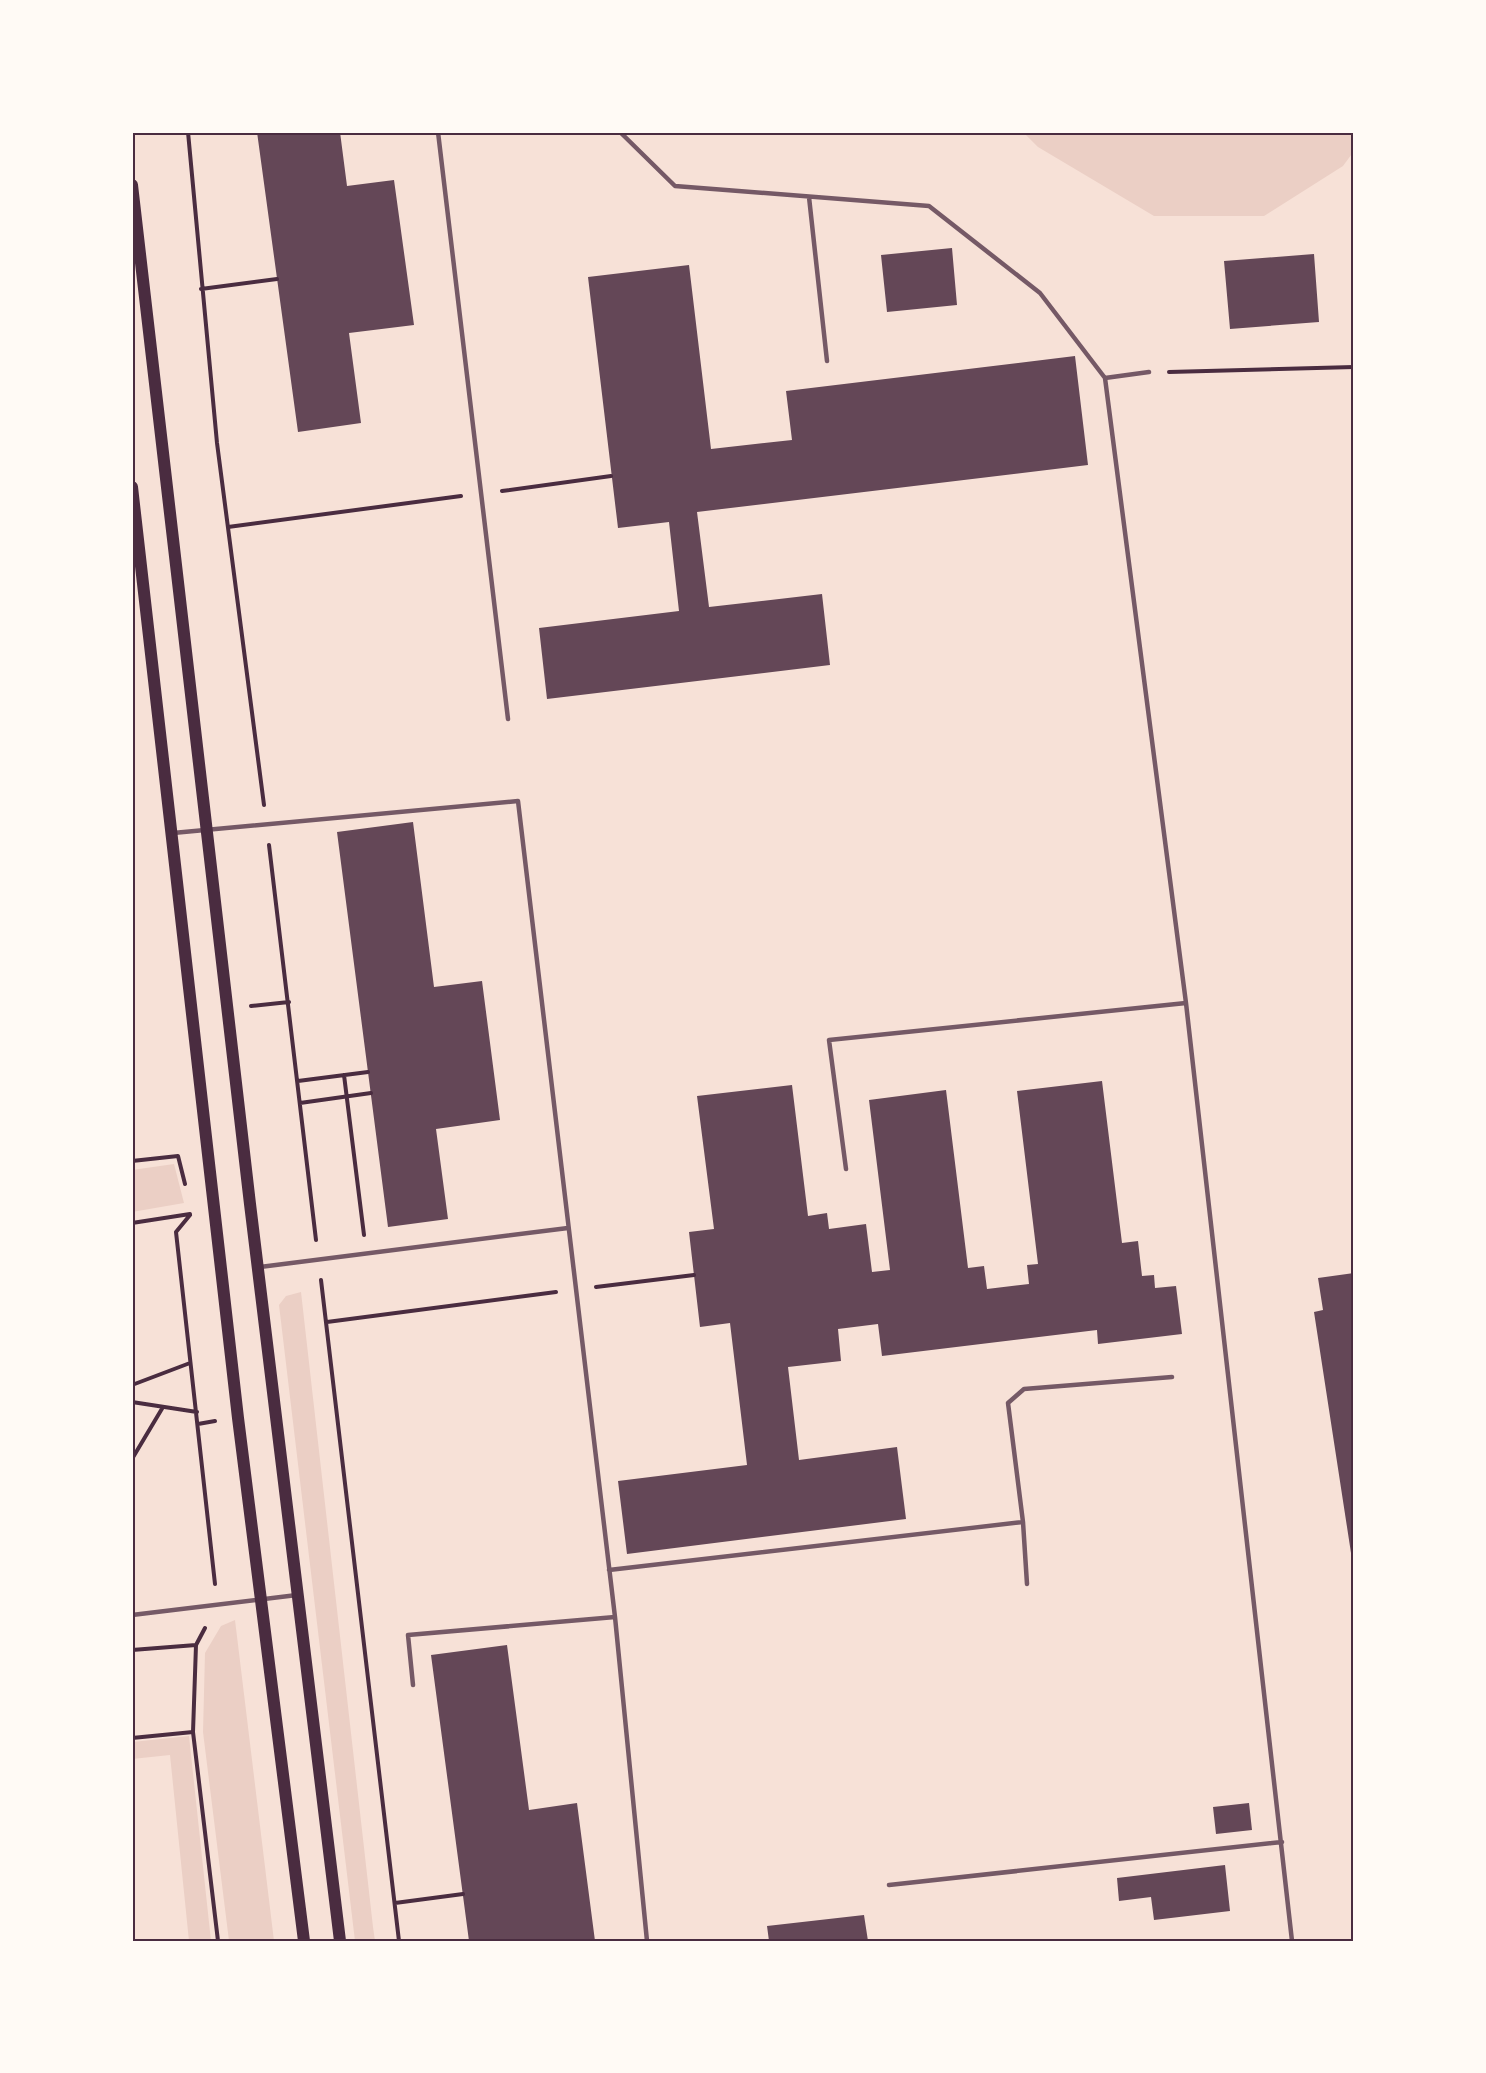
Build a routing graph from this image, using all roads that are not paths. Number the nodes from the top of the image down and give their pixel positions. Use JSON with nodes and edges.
{"nodes":[{"id":1,"x":438,"y":132,"type":"edge"},
{"id":2,"x":620,"y":132,"type":"edge"},
{"id":3,"x":132,"y":185,"type":"edge"},
{"id":4,"x":809,"y":197,"type":"junction"},
{"id":5,"x":827,"y":361,"type":"dead end"},
{"id":6,"x":1149,"y":372,"type":"road end"},
{"id":7,"x":1105,"y":378,"type":"junction"},
{"id":8,"x":132,"y":487,"type":"edge"},
{"id":9,"x":508,"y":719,"type":"dead end"},
{"id":10,"x":207,"y":829,"type":"junction"},
{"id":11,"x":170,"y":833,"type":"junction"},
{"id":12,"x":1186,"y":1003,"type":"junction"},
{"id":13,"x":846,"y":1169,"type":"dead end"},
{"id":14,"x":568,"y":1228,"type":"junction"},
{"id":15,"x":257,"y":1268,"type":"junction"},
{"id":16,"x":1172,"y":1377,"type":"dead end"},
{"id":17,"x":1023,"y":1522,"type":"junction"},
{"id":18,"x":609,"y":1570,"type":"junction"},
{"id":19,"x":1027,"y":1584,"type":"dead end"},
{"id":20,"x":297,"y":1595,"type":"junction"},
{"id":21,"x":263,"y":1599,"type":"junction"},
{"id":22,"x":132,"y":1615,"type":"edge"},
{"id":23,"x":615,"y":1617,"type":"junction"},
{"id":24,"x":412,"y":1685,"type":"dead end"},
{"id":25,"x":1282,"y":1842,"type":"junction"},
{"id":26,"x":889,"y":1885,"type":"dead end"},
{"id":27,"x":304,"y":1941,"type":"edge"},
{"id":28,"x":340,"y":1941,"type":"edge"},
{"id":29,"x":647,"y":1941,"type":"edge"},
{"id":30,"x":1293,"y":1941,"type":"edge"}],
"edges":[{"from":1,"to":9,"type":"lane"},
{"from":2,"to":4,"type":"lane"},
{"from":3,"to":10,"type":"main road"},
{"from":4,"to":5,"type":"lane"},
{"from":4,"to":7,"type":"lane"},
{"from":6,"to":7,"type":"lane"},
{"from":7,"to":12,"type":"lane"},
{"from":8,"to":11,"type":"main road"},
{"from":10,"to":11,"type":"lane"},
{"from":10,"to":14,"type":"lane"},
{"from":10,"to":15,"type":"main road"},
{"from":11,"to":21,"type":"main road"},
{"from":12,"to":13,"type":"lane"},
{"from":12,"to":25,"type":"lane"},
{"from":14,"to":15,"type":"lane"},
{"from":14,"to":18,"type":"lane"},
{"from":15,"to":20,"type":"main road"},
{"from":16,"to":17,"type":"lane"},
{"from":17,"to":18,"type":"lane"},
{"from":17,"to":19,"type":"lane"},
{"from":18,"to":23,"type":"lane"},
{"from":20,"to":21,"type":"lane"},
{"from":20,"to":28,"type":"main road"},
{"from":21,"to":22,"type":"lane"},
{"from":21,"to":27,"type":"main road"},
{"from":23,"to":24,"type":"lane"},
{"from":23,"to":29,"type":"lane"},
{"from":25,"to":26,"type":"lane"},
{"from":25,"to":30,"type":"lane"}]}
